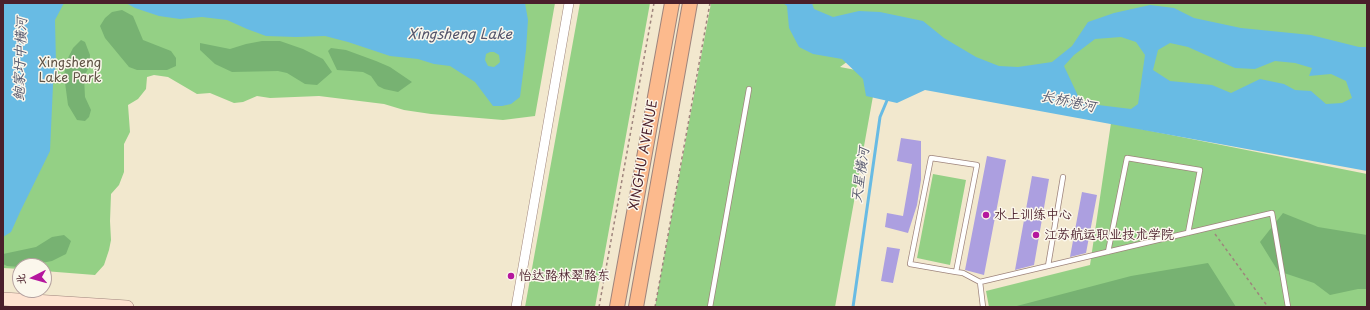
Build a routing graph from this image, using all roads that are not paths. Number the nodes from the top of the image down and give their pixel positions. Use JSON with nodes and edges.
{"nodes":[{"id":1,"x":569,"y":3,"type":"edge"},
{"id":2,"x":672,"y":3,"type":"edge"},
{"id":3,"x":690,"y":3,"type":"edge"},
{"id":4,"x":749,"y":89,"type":"dead end"},
{"id":5,"x":1063,"y":177,"type":"dead end"},
{"id":6,"x":1188,"y":233,"type":"junction"},
{"id":7,"x":1108,"y":252,"type":"junction"},
{"id":8,"x":1048,"y":266,"type":"junction"},
{"id":9,"x":956,"y":272,"type":"junction"},
{"id":10,"x":980,"y":282,"type":"junction"},
{"id":11,"x":3,"y":299,"type":"edge"},
{"id":12,"x":52,"y":304,"type":"edge"},
{"id":13,"x":127,"y":307,"type":"edge"},
{"id":14,"x":516,"y":307,"type":"edge"},
{"id":15,"x":617,"y":307,"type":"edge"},
{"id":16,"x":636,"y":307,"type":"edge"},
{"id":17,"x":710,"y":307,"type":"edge"},
{"id":18,"x":983,"y":307,"type":"edge"},
{"id":19,"x":1288,"y":307,"type":"edge"}],
"edges":[{"from":1,"to":14,"type":"street"},
{"from":2,"to":15,"type":"main road","name":"XINGHU AVENUE"},
{"from":3,"to":16,"type":"main road","name":"XINGHU AVENUE"},
{"from":4,"to":17,"type":"lane"},
{"from":5,"to":8,"type":"lane"},
{"from":6,"to":7,"type":"lane"},
{"from":6,"to":7,"type":"lane"},
{"from":6,"to":19,"type":"lane"},
{"from":7,"to":8,"type":"lane"},
{"from":8,"to":10,"type":"lane"},
{"from":9,"to":9,"type":"lane"},
{"from":9,"to":10,"type":"lane"},
{"from":10,"to":18,"type":"lane"},
{"from":11,"to":12,"type":"street"},
{"from":12,"to":13,"type":"street"}]}
